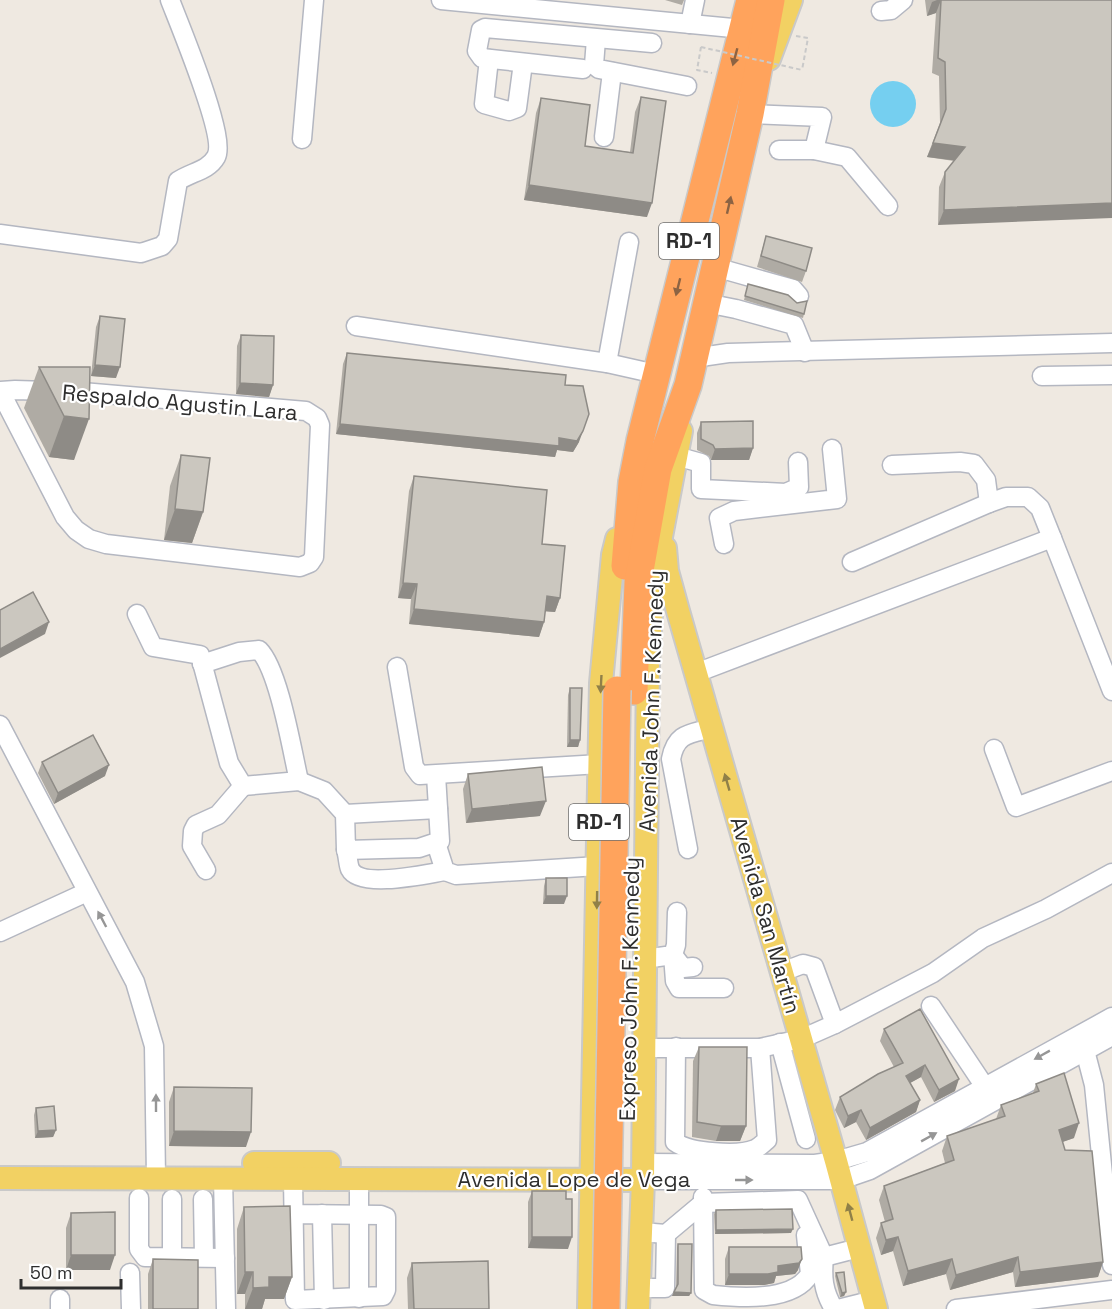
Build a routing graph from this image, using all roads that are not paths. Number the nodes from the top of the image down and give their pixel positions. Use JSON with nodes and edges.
{"nodes":[{"id":1,"x":170,"y":0,"type":"edge"},
{"id":2,"x":314,"y":0,"type":"edge"},
{"id":3,"x":441,"y":0,"type":"edge"},
{"id":4,"x":695,"y":0,"type":"edge"},
{"id":5,"x":750,"y":0,"type":"edge"},
{"id":6,"x":771,"y":0,"type":"edge"},
{"id":7,"x":791,"y":0,"type":"edge"},
{"id":8,"x":903,"y":0,"type":"edge"},
{"id":9,"x":880,"y":11,"type":"dead end"},
{"id":10,"x":576,"y":13,"type":"junction"},
{"id":11,"x":690,"y":24,"type":"junction"},
{"id":12,"x":743,"y":29,"type":"junction"},
{"id":13,"x":575,"y":38,"type":"junction"},
{"id":14,"x":596,"y":39,"type":"junction"},
{"id":15,"x":652,"y":43,"type":"dead end"},
{"id":16,"x":489,"y":59,"type":"junction"},
{"id":17,"x":523,"y":63,"type":"junction"},
{"id":18,"x":583,"y":69,"type":"dead end"},
{"id":19,"x":612,"y":72,"type":"junction"},
{"id":20,"x":687,"y":86,"type":"dead end"},
{"id":21,"x":752,"y":105,"type":"junction"},
{"id":22,"x":604,"y":137,"type":"dead end"},
{"id":23,"x":302,"y":139,"type":"dead end"},
{"id":24,"x":779,"y":150,"type":"dead end"},
{"id":25,"x":814,"y":150,"type":"junction"},
{"id":26,"x":888,"y":206,"type":"dead end"},
{"id":27,"x":0,"y":234,"type":"edge"},
{"id":28,"x":629,"y":242,"type":"dead end"},
{"id":29,"x":715,"y":267,"type":"junction"},
{"id":30,"x":799,"y":296,"type":"dead end"},
{"id":31,"x":706,"y":303,"type":"junction"},
{"id":32,"x":356,"y":326,"type":"dead end"},
{"id":33,"x":1112,"y":343,"type":"edge"},
{"id":34,"x":805,"y":352,"type":"junction"},
{"id":35,"x":694,"y":358,"type":"junction"},
{"id":36,"x":607,"y":363,"type":"junction"},
{"id":37,"x":656,"y":374,"type":"junction"},
{"id":38,"x":1112,"y":375,"type":"edge"},
{"id":39,"x":1042,"y":376,"type":"dead end"},
{"id":40,"x":688,"y":385,"type":"junction"},
{"id":41,"x":0,"y":391,"type":"edge"},
{"id":42,"x":832,"y":449,"type":"dead end"},
{"id":43,"x":676,"y":456,"type":"junction"},
{"id":44,"x":798,"y":462,"type":"dead end"},
{"id":45,"x":892,"y":465,"type":"dead end"},
{"id":46,"x":632,"y":482,"type":"junction"},
{"id":47,"x":989,"y":503,"type":"junction"},
{"id":48,"x":662,"y":521,"type":"junction"},
{"id":49,"x":1052,"y":538,"type":"junction"},
{"id":50,"x":724,"y":544,"type":"dead end"},
{"id":51,"x":852,"y":562,"type":"dead end"},
{"id":52,"x":137,"y":614,"type":"dead end"},
{"id":53,"x":202,"y":664,"type":"junction"},
{"id":54,"x":397,"y":667,"type":"dead end"},
{"id":55,"x":696,"y":673,"type":"junction"},
{"id":56,"x":626,"y":691,"type":"junction"},
{"id":57,"x":1112,"y":691,"type":"edge"},
{"id":58,"x":0,"y":724,"type":"edge"},
{"id":59,"x":712,"y":728,"type":"junction"},
{"id":60,"x":994,"y":748,"type":"dead end"},
{"id":61,"x":600,"y":764,"type":"junction"},
{"id":62,"x":1112,"y":771,"type":"edge"},
{"id":63,"x":436,"y":775,"type":"junction"},
{"id":64,"x":299,"y":781,"type":"junction"},
{"id":65,"x":243,"y":786,"type":"junction"},
{"id":66,"x":438,"y":809,"type":"junction"},
{"id":67,"x":345,"y":814,"type":"junction"},
{"id":68,"x":436,"y":843,"type":"junction"},
{"id":69,"x":688,"y":849,"type":"dead end"},
{"id":70,"x":346,"y":850,"type":"junction"},
{"id":71,"x":598,"y":866,"type":"junction"},
{"id":72,"x":206,"y":870,"type":"dead end"},
{"id":73,"x":445,"y":871,"type":"junction"},
{"id":74,"x":1112,"y":873,"type":"edge"},
{"id":75,"x":87,"y":892,"type":"junction"},
{"id":76,"x":677,"y":912,"type":"dead end"},
{"id":77,"x":0,"y":932,"type":"edge"},
{"id":78,"x":673,"y":955,"type":"junction"},
{"id":79,"x":644,"y":959,"type":"junction"},
{"id":80,"x":693,"y":967,"type":"dead end"},
{"id":81,"x":782,"y":972,"type":"junction"},
{"id":82,"x":724,"y":988,"type":"dead end"},
{"id":83,"x":931,"y":1006,"type":"dead end"},
{"id":84,"x":1112,"y":1017,"type":"edge"},
{"id":85,"x":644,"y":1020,"type":"junction"},
{"id":86,"x":594,"y":1022,"type":"junction"},
{"id":87,"x":835,"y":1024,"type":"junction"},
{"id":88,"x":1112,"y":1036,"type":"edge"},
{"id":89,"x":791,"y":1041,"type":"junction"},
{"id":90,"x":1084,"y":1042,"type":"junction"},
{"id":91,"x":676,"y":1047,"type":"junction"},
{"id":92,"x":645,"y":1048,"type":"junction"},
{"id":93,"x":759,"y":1048,"type":"junction"},
{"id":94,"x":1112,"y":1050,"type":"edge"},
{"id":95,"x":985,"y":1087,"type":"junction"},
{"id":96,"x":806,"y":1139,"type":"dead end"},
{"id":97,"x":753,"y":1157,"type":"junction"},
{"id":98,"x":0,"y":1164,"type":"edge"},
{"id":99,"x":156,"y":1170,"type":"junction"},
{"id":100,"x":839,"y":1170,"type":"junction"},
{"id":101,"x":593,"y":1172,"type":"junction"},
{"id":102,"x":643,"y":1172,"type":"junction"},
{"id":103,"x":0,"y":1178,"type":"edge"},
{"id":104,"x":224,"y":1178,"type":"junction"},
{"id":105,"x":359,"y":1178,"type":"junction"},
{"id":106,"x":293,"y":1179,"type":"junction"},
{"id":107,"x":704,"y":1180,"type":"junction"},
{"id":108,"x":799,"y":1180,"type":"junction"},
{"id":109,"x":140,"y":1198,"type":"dead end"},
{"id":110,"x":203,"y":1198,"type":"dead end"},
{"id":111,"x":172,"y":1199,"type":"dead end"},
{"id":112,"x":798,"y":1200,"type":"junction"},
{"id":113,"x":703,"y":1203,"type":"junction"},
{"id":114,"x":294,"y":1214,"type":"junction"},
{"id":115,"x":322,"y":1214,"type":"junction"},
{"id":116,"x":359,"y":1214,"type":"junction"},
{"id":117,"x":641,"y":1232,"type":"junction"},
{"id":118,"x":666,"y":1234,"type":"junction"},
{"id":119,"x":806,"y":1235,"type":"dead end"},
{"id":120,"x":860,"y":1248,"type":"junction"},
{"id":121,"x":172,"y":1257,"type":"junction"},
{"id":122,"x":204,"y":1257,"type":"junction"},
{"id":123,"x":824,"y":1257,"type":"junction"},
{"id":124,"x":225,"y":1258,"type":"junction"},
{"id":125,"x":1112,"y":1265,"type":"edge"},
{"id":126,"x":130,"y":1273,"type":"dead end"},
{"id":127,"x":1112,"y":1290,"type":"edge"},
{"id":128,"x":359,"y":1298,"type":"junction"},
{"id":129,"x":324,"y":1300,"type":"junction"},
{"id":130,"x":636,"y":1302,"type":"edge"},
{"id":131,"x":875,"y":1305,"type":"edge"},
{"id":132,"x":131,"y":1309,"type":"edge"},
{"id":133,"x":226,"y":1309,"type":"edge"},
{"id":134,"x":589,"y":1309,"type":"edge"},
{"id":135,"x":596,"y":1309,"type":"edge"},
{"id":136,"x":606,"y":1309,"type":"edge"},
{"id":137,"x":622,"y":1309,"type":"edge"},
{"id":138,"x":836,"y":1309,"type":"edge"},
{"id":139,"x":956,"y":1309,"type":"edge"}],
"edges":[{"from":1,"to":27,"type":"street"},
{"from":2,"to":23,"type":"street"},
{"from":3,"to":10,"type":"street"},
{"from":4,"to":11,"type":"street"},
{"from":5,"to":12,"type":"highway","name":"Expreso John F. Kennedy","number":"RD-1"},
{"from":6,"to":21,"type":"highway","name":"Expreso John F. Kennedy","number":"RD-1"},
{"from":7,"to":21,"type":"main road","number":"RD-1"},
{"from":8,"to":9,"type":"street"},
{"from":10,"to":11,"type":"street"},
{"from":10,"to":13,"type":"street"},
{"from":11,"to":12,"type":"street"},
{"from":12,"to":37,"type":"highway","name":"Expreso John F. Kennedy","number":"RD-1","one_way":true},
{"from":13,"to":14,"type":"street"},
{"from":13,"to":16,"type":"street"},
{"from":14,"to":15,"type":"street"},
{"from":14,"to":19,"type":"street"},
{"from":16,"to":17,"type":"street"},
{"from":16,"to":17,"type":"street"},
{"from":17,"to":18,"type":"street"},
{"from":19,"to":20,"type":"street"},
{"from":19,"to":22,"type":"street"},
{"from":21,"to":25,"type":"street"},
{"from":29,"to":21,"type":"highway","name":"Expreso John F. Kennedy","number":"RD-1","one_way":true},
{"from":24,"to":25,"type":"street"},
{"from":25,"to":26,"type":"street"},
{"from":28,"to":36,"type":"street"},
{"from":29,"to":30,"type":"street"},
{"from":29,"to":31,"type":"highway","name":"Expreso John F. Kennedy","number":"RD-1"},
{"from":31,"to":34,"type":"street"},
{"from":31,"to":35,"type":"highway","name":"Expreso John F. Kennedy","number":"RD-1"},
{"from":32,"to":36,"type":"street"},
{"from":33,"to":34,"type":"street"},
{"from":34,"to":35,"type":"street"},
{"from":35,"to":40,"type":"highway","name":"Expreso John F. Kennedy","number":"RD-1"},
{"from":36,"to":37,"type":"street"},
{"from":37,"to":46,"type":"highway","name":"Expreso John F. Kennedy","number":"RD-1"},
{"from":38,"to":39,"type":"street"},
{"from":40,"to":43,"type":"main road","name":"Avenida John F. Kennedy","number":"RD-1"},
{"from":40,"to":56,"type":"highway","name":"Expreso John F. Kennedy","number":"RD-1"},
{"from":41,"to":41,"type":"street","name":"Respaldo Agustin Lara"},
{"from":42,"to":50,"type":"street"},
{"from":43,"to":44,"type":"street"},
{"from":43,"to":48,"type":"main road","name":"Avenida John F. Kennedy","number":"RD-1"},
{"from":45,"to":47,"type":"street"},
{"from":46,"to":56,"type":"highway","name":"Expreso John F. Kennedy","number":"RD-1"},
{"from":46,"to":61,"type":"main road","name":"Avenida John F. Kennedy","number":"RD-1","one_way":true},
{"from":47,"to":49,"type":"street"},
{"from":47,"to":51,"type":"street"},
{"from":48,"to":55,"type":"main road","name":"Avenida San Martín"},
{"from":48,"to":79,"type":"main road","name":"Avenida John F. Kennedy","number":"RD-1"},
{"from":49,"to":55,"type":"street"},
{"from":49,"to":57,"type":"street"},
{"from":52,"to":53,"type":"street"},
{"from":53,"to":64,"type":"street"},
{"from":53,"to":65,"type":"street"},
{"from":54,"to":63,"type":"street"},
{"from":55,"to":59,"type":"main road","name":"Avenida San Martín"},
{"from":56,"to":136,"type":"highway","name":"Expreso John F. Kennedy","number":"RD-1","bridge":true},
{"from":56,"to":137,"type":"highway","name":"Expreso John F. Kennedy","number":"RD-1"},
{"from":58,"to":75,"type":"street"},
{"from":59,"to":69,"type":"street"},
{"from":81,"to":59,"type":"main road","name":"Avenida San Martín","one_way":true},
{"from":60,"to":62,"type":"street"},
{"from":61,"to":63,"type":"street"},
{"from":61,"to":71,"type":"main road","name":"Avenida John F. Kennedy","number":"RD-1"},
{"from":63,"to":66,"type":"street"},
{"from":64,"to":65,"type":"street"},
{"from":64,"to":67,"type":"street"},
{"from":65,"to":72,"type":"street"},
{"from":66,"to":67,"type":"street"},
{"from":66,"to":68,"type":"street"},
{"from":67,"to":70,"type":"street"},
{"from":68,"to":70,"type":"street"},
{"from":68,"to":73,"type":"street"},
{"from":70,"to":73,"type":"street"},
{"from":71,"to":73,"type":"street"},
{"from":71,"to":86,"type":"main road","name":"Avenida John F. Kennedy","number":"RD-1","one_way":true},
{"from":74,"to":87,"type":"street"},
{"from":75,"to":77,"type":"street"},
{"from":99,"to":75,"type":"street","one_way":true},
{"from":76,"to":78,"type":"street"},
{"from":78,"to":79,"type":"street"},
{"from":78,"to":80,"type":"street"},
{"from":78,"to":82,"type":"street"},
{"from":79,"to":85,"type":"main road","name":"Avenida John F. Kennedy","number":"RD-1"},
{"from":81,"to":87,"type":"street"},
{"from":81,"to":89,"type":"main road","name":"Avenida San Martín"},
{"from":83,"to":95,"type":"street"},
{"from":84,"to":90,"type":"street","name":"Avenida Lope de Vega"},
{"from":85,"to":86,"type":"main road"},
{"from":85,"to":92,"type":"main road","name":"Avenida John F. Kennedy","number":"RD-1"},
{"from":86,"to":101,"type":"main road","name":"Avenida John F. Kennedy","number":"RD-1"},
{"from":87,"to":89,"type":"street"},
{"from":88,"to":90,"type":"street","name":"Avenida Lope de Vega"},
{"from":89,"to":93,"type":"street"},
{"from":89,"to":96,"type":"street"},
{"from":89,"to":100,"type":"main road","name":"Avenida San Martín"},
{"from":90,"to":94,"type":"street"},
{"from":90,"to":95,"type":"street","name":"Avenida Lope de Vega","one_way":true},
{"from":100,"to":90,"type":"street","name":"Avenida Lope de Vega","one_way":true},
{"from":90,"to":125,"type":"street"},
{"from":91,"to":92,"type":"street"},
{"from":91,"to":93,"type":"street"},
{"from":91,"to":97,"type":"street"},
{"from":92,"to":102,"type":"main road","name":"Avenida John F. Kennedy","number":"RD-1"},
{"from":93,"to":97,"type":"street"},
{"from":95,"to":100,"type":"street","name":"Avenida Lope de Vega"},
{"from":97,"to":100,"type":"street","name":"Avenida Lope de Vega"},
{"from":97,"to":102,"type":"street","name":"Avenida Lope de Vega"},
{"from":98,"to":99,"type":"main road","name":"Avenida Lope de Vega"},
{"from":99,"to":101,"type":"main road","name":"Avenida Lope de Vega"},
{"from":99,"to":103,"type":"main road","name":"Avenida Lope de Vega"},
{"from":99,"to":104,"type":"main road","name":"Avenida Lope de Vega"},
{"from":100,"to":108,"type":"street","name":"Avenida Lope de Vega"},
{"from":120,"to":100,"type":"main road","name":"Avenida San Martín","one_way":true},
{"from":101,"to":102,"type":"main road","name":"Avenida Lope de Vega"},
{"from":101,"to":105,"type":"main road","name":"Avenida Lope de Vega"},
{"from":101,"to":134,"type":"main road","name":"Avenida John F. Kennedy","number":"RD-1"},
{"from":102,"to":107,"type":"street","name":"Avenida Lope de Vega"},
{"from":102,"to":117,"type":"main road","name":"Avenida John F. Kennedy","number":"RD-1"},
{"from":104,"to":106,"type":"main road","name":"Avenida Lope de Vega"},
{"from":104,"to":124,"type":"street"},
{"from":105,"to":106,"type":"main road","name":"Avenida Lope de Vega"},
{"from":105,"to":116,"type":"street"},
{"from":106,"to":114,"type":"street"},
{"from":107,"to":108,"type":"street","name":"Avenida Lope de Vega","one_way":true},
{"from":107,"to":113,"type":"street"},
{"from":108,"to":112,"type":"street"},
{"from":109,"to":121,"type":"street"},
{"from":110,"to":122,"type":"street"},
{"from":111,"to":121,"type":"street"},
{"from":112,"to":113,"type":"street"},
{"from":112,"to":123,"type":"street"},
{"from":113,"to":118,"type":"street"},
{"from":113,"to":119,"type":"street"},
{"from":114,"to":115,"type":"street"},
{"from":114,"to":129,"type":"street"},
{"from":115,"to":116,"type":"street"},
{"from":115,"to":129,"type":"street"},
{"from":116,"to":128,"type":"street"},
{"from":116,"to":128,"type":"street"},
{"from":117,"to":118,"type":"street"},
{"from":117,"to":130,"type":"main road","name":"Avenida John F. Kennedy","number":"RD-1"},
{"from":118,"to":130,"type":"street"},
{"from":120,"to":123,"type":"street"},
{"from":120,"to":131,"type":"main road","name":"Avenida San Martín"},
{"from":121,"to":122,"type":"street"},
{"from":122,"to":124,"type":"street"},
{"from":123,"to":138,"type":"street"},
{"from":124,"to":133,"type":"street"},
{"from":126,"to":132,"type":"street"},
{"from":127,"to":139,"type":"street"},
{"from":128,"to":129,"type":"street"},
{"from":130,"to":135,"type":"main road"},
{"from":131,"to":138,"type":"street"}]}
